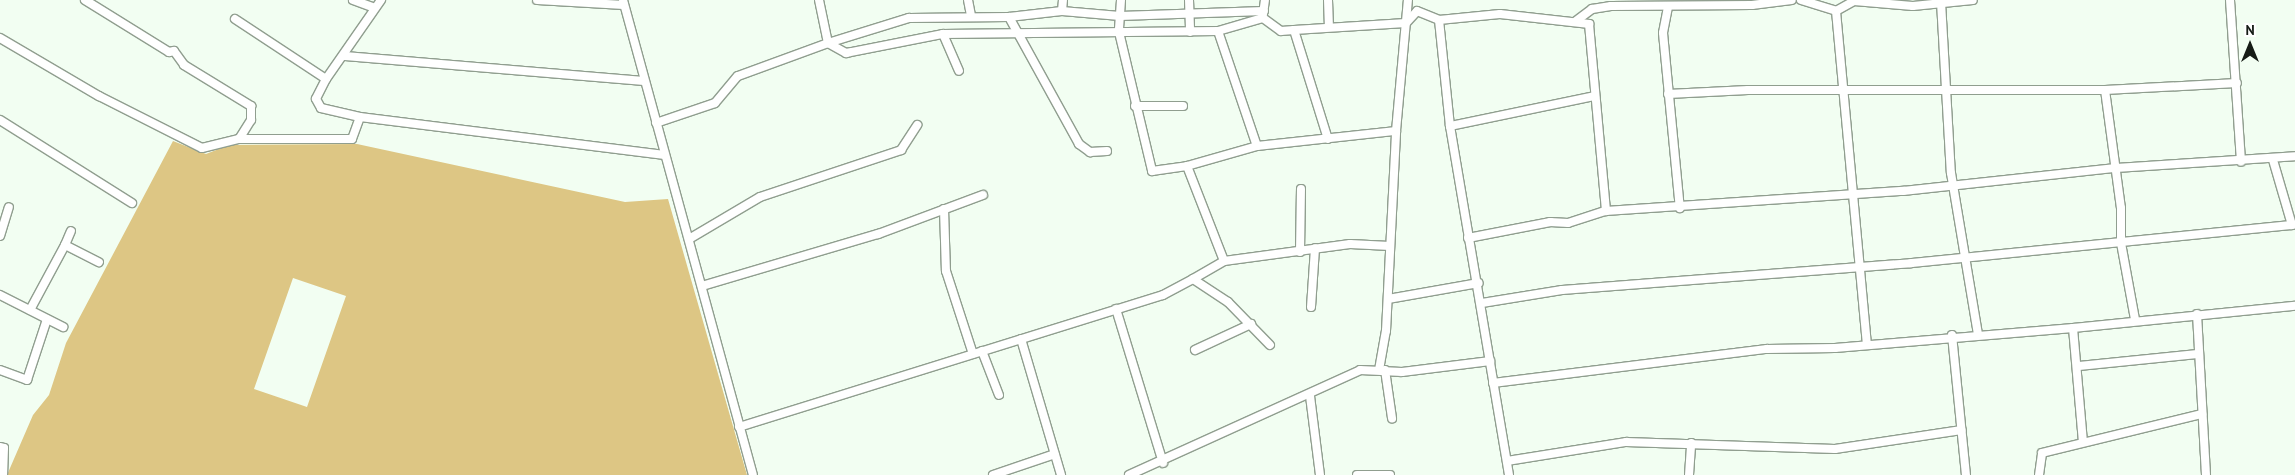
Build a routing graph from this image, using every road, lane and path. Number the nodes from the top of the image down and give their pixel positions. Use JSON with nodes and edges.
{"nodes":[{"id":1,"x":85,"y":0,"type":"edge"},
{"id":2,"x":353,"y":0,"type":"edge"},
{"id":3,"x":381,"y":0,"type":"edge"},
{"id":4,"x":537,"y":0,"type":"edge"},
{"id":5,"x":819,"y":0,"type":"edge"},
{"id":6,"x":968,"y":0,"type":"edge"},
{"id":7,"x":1063,"y":0,"type":"edge"},
{"id":8,"x":1121,"y":0,"type":"edge"},
{"id":9,"x":1189,"y":0,"type":"edge"},
{"id":10,"x":1265,"y":0,"type":"edge"},
{"id":11,"x":1328,"y":0,"type":"edge"},
{"id":12,"x":1408,"y":0,"type":"edge"},
{"id":13,"x":1792,"y":0,"type":"edge"},
{"id":14,"x":1801,"y":0,"type":"edge"},
{"id":15,"x":1973,"y":0,"type":"edge"},
{"id":16,"x":2233,"y":1,"type":"edge"},
{"id":17,"x":1941,"y":2,"type":"junction"},
{"id":18,"x":623,"y":3,"type":"edge"},
{"id":19,"x":1668,"y":7,"type":"junction"},
{"id":20,"x":375,"y":8,"type":"junction"},
{"id":21,"x":1836,"y":11,"type":"junction"},
{"id":22,"x":1062,"y":12,"type":"junction"},
{"id":23,"x":1189,"y":13,"type":"junction"},
{"id":24,"x":1263,"y":15,"type":"junction"},
{"id":25,"x":971,"y":16,"type":"junction"},
{"id":26,"x":1120,"y":16,"type":"junction"},
{"id":27,"x":1009,"y":17,"type":"junction"},
{"id":28,"x":235,"y":19,"type":"dead end"},
{"id":29,"x":1440,"y":20,"type":"junction"},
{"id":30,"x":1576,"y":21,"type":"junction"},
{"id":31,"x":1406,"y":23,"type":"junction"},
{"id":32,"x":1329,"y":26,"type":"junction"},
{"id":33,"x":1294,"y":30,"type":"junction"},
{"id":34,"x":1119,"y":32,"type":"junction"},
{"id":35,"x":1190,"y":32,"type":"junction"},
{"id":36,"x":1218,"y":32,"type":"junction"},
{"id":37,"x":943,"y":34,"type":"junction"},
{"id":38,"x":1015,"y":34,"type":"junction"},
{"id":39,"x":0,"y":38,"type":"edge"},
{"id":40,"x":828,"y":43,"type":"junction"},
{"id":41,"x":345,"y":56,"type":"junction"},
{"id":42,"x":959,"y":71,"type":"dead end"},
{"id":43,"x":326,"y":79,"type":"junction"},
{"id":44,"x":644,"y":81,"type":"junction"},
{"id":45,"x":2237,"y":83,"type":"junction"},
{"id":46,"x":1946,"y":89,"type":"junction"},
{"id":47,"x":2104,"y":90,"type":"junction"},
{"id":48,"x":1844,"y":91,"type":"junction"},
{"id":49,"x":1668,"y":94,"type":"junction"},
{"id":50,"x":1595,"y":96,"type":"junction"},
{"id":51,"x":1135,"y":106,"type":"junction"},
{"id":52,"x":1184,"y":106,"type":"dead end"},
{"id":53,"x":360,"y":117,"type":"junction"},
{"id":54,"x":0,"y":120,"type":"edge"},
{"id":55,"x":656,"y":123,"type":"junction"},
{"id":56,"x":917,"y":125,"type":"dead end"},
{"id":57,"x":1450,"y":126,"type":"junction"},
{"id":58,"x":1396,"y":131,"type":"junction"},
{"id":59,"x":1328,"y":139,"type":"junction"},
{"id":60,"x":239,"y":140,"type":"junction"},
{"id":61,"x":1257,"y":146,"type":"junction"},
{"id":62,"x":1107,"y":151,"type":"dead end"},
{"id":63,"x":665,"y":155,"type":"junction"},
{"id":64,"x":2295,"y":156,"type":"edge"},
{"id":65,"x":2274,"y":160,"type":"junction"},
{"id":66,"x":2241,"y":162,"type":"junction"},
{"id":67,"x":1188,"y":166,"type":"junction"},
{"id":68,"x":2116,"y":168,"type":"junction"},
{"id":69,"x":1956,"y":185,"type":"junction"},
{"id":70,"x":1301,"y":189,"type":"dead end"},
{"id":71,"x":1852,"y":191,"type":"junction"},
{"id":72,"x":983,"y":194,"type":"dead end"},
{"id":73,"x":132,"y":203,"type":"dead end"},
{"id":74,"x":9,"y":207,"type":"dead end"},
{"id":75,"x":1680,"y":208,"type":"junction"},
{"id":76,"x":944,"y":209,"type":"junction"},
{"id":77,"x":1606,"y":211,"type":"junction"},
{"id":78,"x":71,"y":231,"type":"dead end"},
{"id":79,"x":0,"y":236,"type":"edge"},
{"id":80,"x":1468,"y":238,"type":"junction"},
{"id":81,"x":689,"y":239,"type":"junction"},
{"id":82,"x":2121,"y":243,"type":"junction"},
{"id":83,"x":65,"y":245,"type":"junction"},
{"id":84,"x":1390,"y":246,"type":"junction"},
{"id":85,"x":1314,"y":248,"type":"junction"},
{"id":86,"x":1300,"y":252,"type":"junction"},
{"id":87,"x":1965,"y":257,"type":"junction"},
{"id":88,"x":1224,"y":261,"type":"junction"},
{"id":89,"x":99,"y":262,"type":"dead end"},
{"id":90,"x":1859,"y":267,"type":"junction"},
{"id":91,"x":1193,"y":280,"type":"junction"},
{"id":92,"x":1479,"y":283,"type":"junction"},
{"id":93,"x":702,"y":286,"type":"junction"},
{"id":94,"x":0,"y":295,"type":"edge"},
{"id":95,"x":1388,"y":299,"type":"junction"},
{"id":96,"x":1482,"y":303,"type":"junction"},
{"id":97,"x":2295,"y":306,"type":"edge"},
{"id":98,"x":1311,"y":307,"type":"dead end"},
{"id":99,"x":1116,"y":309,"type":"junction"},
{"id":100,"x":30,"y":310,"type":"junction"},
{"id":101,"x":2197,"y":314,"type":"junction"},
{"id":102,"x":2135,"y":319,"type":"junction"},
{"id":103,"x":47,"y":320,"type":"junction"},
{"id":104,"x":1250,"y":324,"type":"junction"},
{"id":105,"x":63,"y":327,"type":"dead end"},
{"id":106,"x":2073,"y":328,"type":"junction"},
{"id":107,"x":1978,"y":334,"type":"junction"},
{"id":108,"x":1952,"y":335,"type":"junction"},
{"id":109,"x":1021,"y":339,"type":"junction"},
{"id":110,"x":1867,"y":344,"type":"junction"},
{"id":111,"x":1270,"y":345,"type":"dead end"},
{"id":112,"x":1196,"y":350,"type":"dead end"},
{"id":113,"x":982,"y":351,"type":"junction"},
{"id":114,"x":973,"y":354,"type":"junction"},
{"id":115,"x":2198,"y":354,"type":"junction"},
{"id":116,"x":1490,"y":361,"type":"junction"},
{"id":117,"x":2078,"y":366,"type":"junction"},
{"id":118,"x":0,"y":370,"type":"edge"},
{"id":119,"x":1382,"y":370,"type":"junction"},
{"id":120,"x":1493,"y":383,"type":"junction"},
{"id":121,"x":999,"y":395,"type":"dead end"},
{"id":122,"x":1310,"y":396,"type":"junction"},
{"id":123,"x":2202,"y":414,"type":"junction"},
{"id":124,"x":1392,"y":418,"type":"dead end"},
{"id":125,"x":739,"y":427,"type":"junction"},
{"id":126,"x":1962,"y":430,"type":"junction"},
{"id":127,"x":2083,"y":442,"type":"junction"},
{"id":128,"x":1691,"y":443,"type":"junction"},
{"id":129,"x":0,"y":447,"type":"edge"},
{"id":130,"x":1055,"y":454,"type":"junction"},
{"id":131,"x":1507,"y":461,"type":"junction"},
{"id":132,"x":1163,"y":463,"type":"junction"},
{"id":133,"x":1145,"y":472,"type":"edge"},
{"id":134,"x":3,"y":475,"type":"edge"},
{"id":135,"x":753,"y":475,"type":"edge"},
{"id":136,"x":993,"y":475,"type":"edge"},
{"id":137,"x":1061,"y":475,"type":"edge"},
{"id":138,"x":1129,"y":475,"type":"edge"},
{"id":139,"x":1320,"y":475,"type":"edge"},
{"id":140,"x":1357,"y":475,"type":"edge"},
{"id":141,"x":1390,"y":475,"type":"edge"},
{"id":142,"x":1509,"y":475,"type":"edge"},
{"id":143,"x":1689,"y":475,"type":"edge"},
{"id":144,"x":1966,"y":475,"type":"edge"},
{"id":145,"x":2039,"y":475,"type":"edge"},
{"id":146,"x":2206,"y":475,"type":"edge"}],
"edges":[{"from":1,"to":60,"type":"street"},
{"from":2,"to":20,"type":"street"},
{"from":3,"to":20,"type":"street"},
{"from":4,"to":18,"type":"street"},
{"from":5,"to":40,"type":"street"},
{"from":6,"to":25,"type":"street"},
{"from":7,"to":22,"type":"street"},
{"from":8,"to":26,"type":"street"},
{"from":9,"to":23,"type":"street"},
{"from":10,"to":24,"type":"street"},
{"from":11,"to":32,"type":"street"},
{"from":12,"to":31,"type":"street"},
{"from":13,"to":19,"type":"street"},
{"from":14,"to":21,"type":"street"},
{"from":15,"to":17,"type":"street"},
{"from":16,"to":45,"type":"street"},
{"from":17,"to":21,"type":"street"},
{"from":17,"to":46,"type":"street"},
{"from":18,"to":44,"type":"street"},
{"from":19,"to":30,"type":"street"},
{"from":19,"to":49,"type":"street"},
{"from":20,"to":41,"type":"street"},
{"from":21,"to":48,"type":"street"},
{"from":22,"to":26,"type":"street"},
{"from":22,"to":27,"type":"street"},
{"from":23,"to":24,"type":"street"},
{"from":23,"to":26,"type":"street"},
{"from":23,"to":35,"type":"street"},
{"from":24,"to":33,"type":"street"},
{"from":24,"to":36,"type":"street"},
{"from":25,"to":27,"type":"street"},
{"from":25,"to":40,"type":"street"},
{"from":26,"to":34,"type":"street"},
{"from":27,"to":38,"type":"street"},
{"from":28,"to":43,"type":"street"},
{"from":29,"to":30,"type":"street"},
{"from":29,"to":31,"type":"street"},
{"from":29,"to":57,"type":"street"},
{"from":30,"to":50,"type":"street"},
{"from":31,"to":32,"type":"street"},
{"from":31,"to":58,"type":"street"},
{"from":32,"to":33,"type":"street"},
{"from":33,"to":59,"type":"street"},
{"from":34,"to":35,"type":"street"},
{"from":34,"to":38,"type":"street"},
{"from":34,"to":51,"type":"street"},
{"from":35,"to":36,"type":"street"},
{"from":36,"to":61,"type":"street"},
{"from":37,"to":38,"type":"street"},
{"from":37,"to":40,"type":"street"},
{"from":37,"to":42,"type":"street"},
{"from":38,"to":62,"type":"street"},
{"from":39,"to":60,"type":"street"},
{"from":40,"to":55,"type":"street"},
{"from":41,"to":43,"type":"street"},
{"from":41,"to":44,"type":"street"},
{"from":43,"to":53,"type":"street"},
{"from":44,"to":55,"type":"street"},
{"from":45,"to":47,"type":"street"},
{"from":45,"to":66,"type":"street"},
{"from":46,"to":47,"type":"street"},
{"from":46,"to":48,"type":"street"},
{"from":46,"to":69,"type":"street"},
{"from":47,"to":68,"type":"street"},
{"from":48,"to":49,"type":"street"},
{"from":48,"to":71,"type":"street"},
{"from":49,"to":75,"type":"street"},
{"from":50,"to":57,"type":"street"},
{"from":50,"to":77,"type":"street"},
{"from":51,"to":52,"type":"street"},
{"from":51,"to":67,"type":"street"},
{"from":53,"to":60,"type":"street"},
{"from":53,"to":63,"type":"street"},
{"from":54,"to":73,"type":"street"},
{"from":55,"to":63,"type":"street"},
{"from":56,"to":81,"type":"street"},
{"from":57,"to":80,"type":"street"},
{"from":58,"to":59,"type":"street"},
{"from":58,"to":84,"type":"street"},
{"from":59,"to":61,"type":"street"},
{"from":61,"to":67,"type":"street"},
{"from":63,"to":81,"type":"street"},
{"from":64,"to":65,"type":"street"},
{"from":65,"to":66,"type":"street"},
{"from":65,"to":82,"type":"street"},
{"from":66,"to":68,"type":"street"},
{"from":67,"to":88,"type":"street"},
{"from":68,"to":69,"type":"street"},
{"from":68,"to":82,"type":"street"},
{"from":69,"to":71,"type":"street"},
{"from":69,"to":87,"type":"street"},
{"from":70,"to":86,"type":"street"},
{"from":71,"to":75,"type":"street"},
{"from":71,"to":90,"type":"street"},
{"from":72,"to":76,"type":"street"},
{"from":74,"to":79,"type":"street"},
{"from":75,"to":77,"type":"street"},
{"from":76,"to":93,"type":"street"},
{"from":76,"to":114,"type":"street"},
{"from":77,"to":80,"type":"street"},
{"from":78,"to":83,"type":"street"},
{"from":80,"to":92,"type":"street"},
{"from":81,"to":93,"type":"street"},
{"from":82,"to":87,"type":"street"},
{"from":82,"to":102,"type":"street"},
{"from":83,"to":89,"type":"street"},
{"from":83,"to":100,"type":"street"},
{"from":84,"to":85,"type":"street"},
{"from":84,"to":95,"type":"street"},
{"from":85,"to":86,"type":"street"},
{"from":85,"to":98,"type":"street"},
{"from":86,"to":88,"type":"street"},
{"from":87,"to":90,"type":"street"},
{"from":87,"to":107,"type":"street"},
{"from":88,"to":91,"type":"street"},
{"from":90,"to":96,"type":"street"},
{"from":90,"to":110,"type":"street"},
{"from":91,"to":99,"type":"street"},
{"from":91,"to":104,"type":"street"},
{"from":92,"to":95,"type":"street"},
{"from":92,"to":96,"type":"street"},
{"from":93,"to":125,"type":"street"},
{"from":94,"to":100,"type":"street"},
{"from":95,"to":119,"type":"street"},
{"from":96,"to":116,"type":"street"},
{"from":97,"to":101,"type":"street"},
{"from":99,"to":109,"type":"street"},
{"from":99,"to":132,"type":"street"},
{"from":100,"to":103,"type":"street"},
{"from":101,"to":102,"type":"street"},
{"from":101,"to":115,"type":"street"},
{"from":102,"to":106,"type":"street"},
{"from":103,"to":105,"type":"street"},
{"from":103,"to":118,"type":"street"},
{"from":104,"to":111,"type":"street"},
{"from":104,"to":112,"type":"street"},
{"from":106,"to":107,"type":"street"},
{"from":106,"to":117,"type":"street"},
{"from":107,"to":108,"type":"street"},
{"from":108,"to":110,"type":"street"},
{"from":108,"to":126,"type":"street"},
{"from":109,"to":113,"type":"street"},
{"from":109,"to":130,"type":"street"},
{"from":110,"to":120,"type":"street"},
{"from":113,"to":114,"type":"street"},
{"from":113,"to":121,"type":"street"},
{"from":114,"to":125,"type":"street"},
{"from":115,"to":117,"type":"street"},
{"from":115,"to":123,"type":"street"},
{"from":116,"to":119,"type":"street"},
{"from":116,"to":120,"type":"street"},
{"from":117,"to":127,"type":"street"},
{"from":119,"to":122,"type":"street"},
{"from":119,"to":124,"type":"street"},
{"from":120,"to":131,"type":"street"},
{"from":122,"to":132,"type":"street"},
{"from":122,"to":139,"type":"street"},
{"from":123,"to":127,"type":"street"},
{"from":123,"to":146,"type":"street"},
{"from":125,"to":135,"type":"street"},
{"from":126,"to":128,"type":"street"},
{"from":126,"to":144,"type":"street"},
{"from":127,"to":145,"type":"street"},
{"from":128,"to":131,"type":"street"},
{"from":128,"to":143,"type":"street"},
{"from":129,"to":134,"type":"street"},
{"from":130,"to":136,"type":"street"},
{"from":130,"to":137,"type":"street"},
{"from":131,"to":142,"type":"street"},
{"from":132,"to":133,"type":"street"},
{"from":133,"to":138,"type":"street"},
{"from":140,"to":141,"type":"street"}]}
